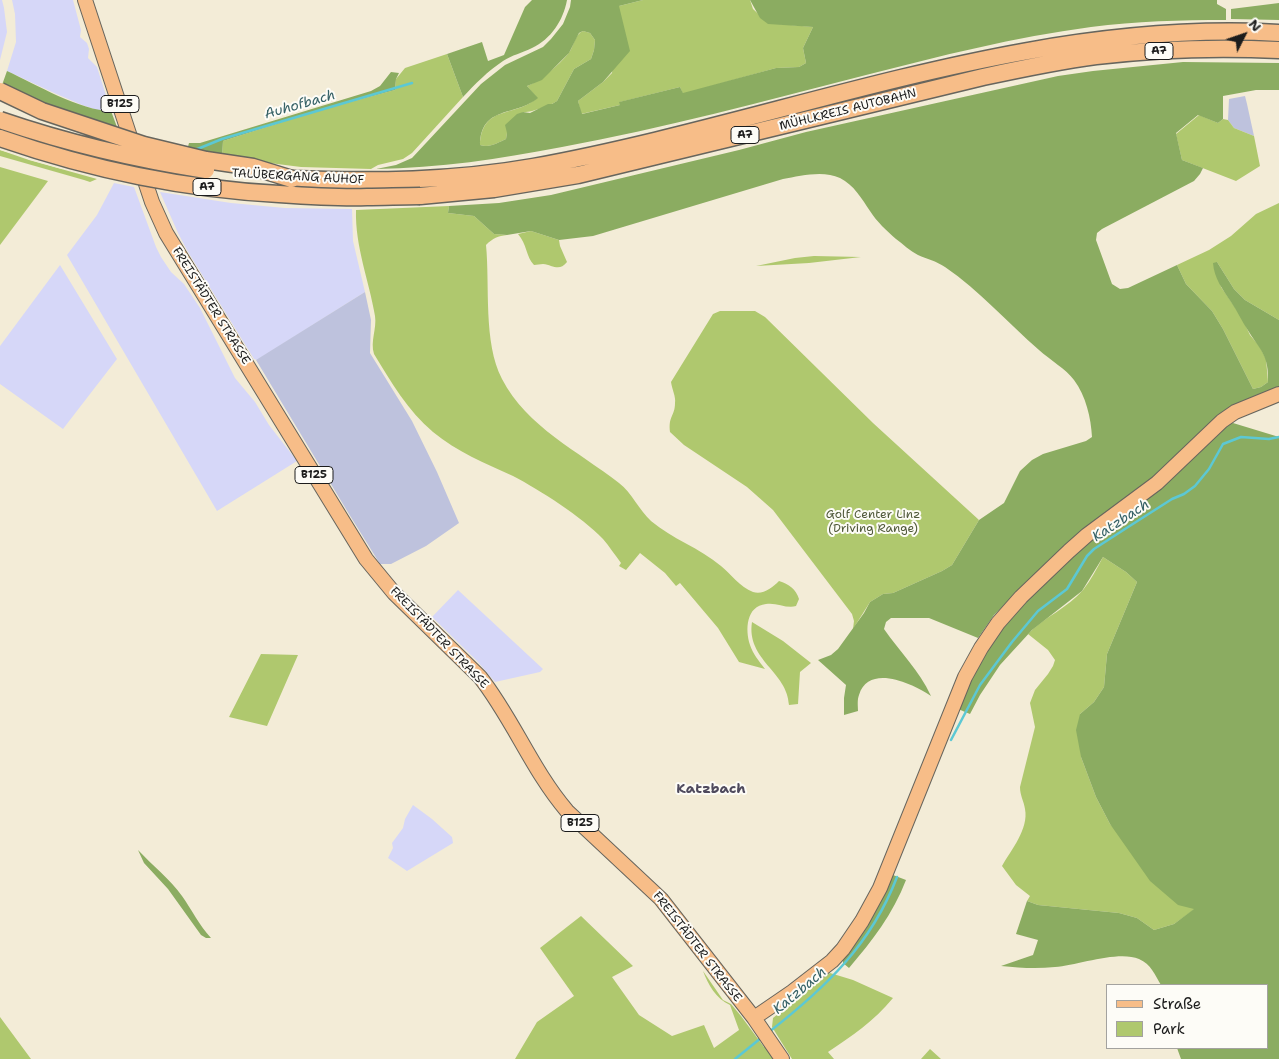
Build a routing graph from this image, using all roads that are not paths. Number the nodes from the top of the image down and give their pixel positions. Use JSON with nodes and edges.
{"nodes":[{"id":1,"x":85,"y":0,"type":"edge"},
{"id":2,"x":1279,"y":33,"type":"edge"},
{"id":3,"x":1251,"y":49,"type":"junction"},
{"id":4,"x":1279,"y":50,"type":"edge"},
{"id":5,"x":1279,"y":57,"type":"edge"},
{"id":6,"x":0,"y":91,"type":"edge"},
{"id":7,"x":0,"y":120,"type":"edge"},
{"id":8,"x":0,"y":138,"type":"edge"},
{"id":9,"x":453,"y":176,"type":"joint"},
{"id":10,"x":292,"y":179,"type":"junction"},
{"id":11,"x":420,"y":196,"type":"joint"},
{"id":12,"x":1279,"y":394,"type":"edge"},
{"id":13,"x":757,"y":1023,"type":"junction"},
{"id":14,"x":782,"y":1059,"type":"edge"}],
"edges":[{"from":1,"to":13,"type":"main road","name":"FREISTÄDTER STRASSE","number":"B125"},
{"from":2,"to":9,"type":"highway","name":"MÜHLKREIS AUTOBAHN","number":"A7"},
{"from":3,"to":4,"type":"highway","name":"MÜHLKREIS AUTOBAHN","number":"A7"},
{"from":3,"to":5,"type":"highway"},
{"from":3,"to":11,"type":"highway","name":"MÜHLKREIS AUTOBAHN","number":"A7"},
{"from":6,"to":10,"type":"highway","bridge":true},
{"from":7,"to":10,"type":"highway","name":"TALÜBERGANG AUHOF","number":"A7","bridge":true},
{"from":8,"to":11,"type":"highway","name":"TALÜBERGANG AUHOF","number":"A7","bridge":true},
{"from":9,"to":10,"type":"highway","name":"TALÜBERGANG AUHOF","number":"A7"},
{"from":12,"to":13,"type":"main road"},
{"from":13,"to":14,"type":"main road","name":"FREISTÄDTER STRASSE"}]}
